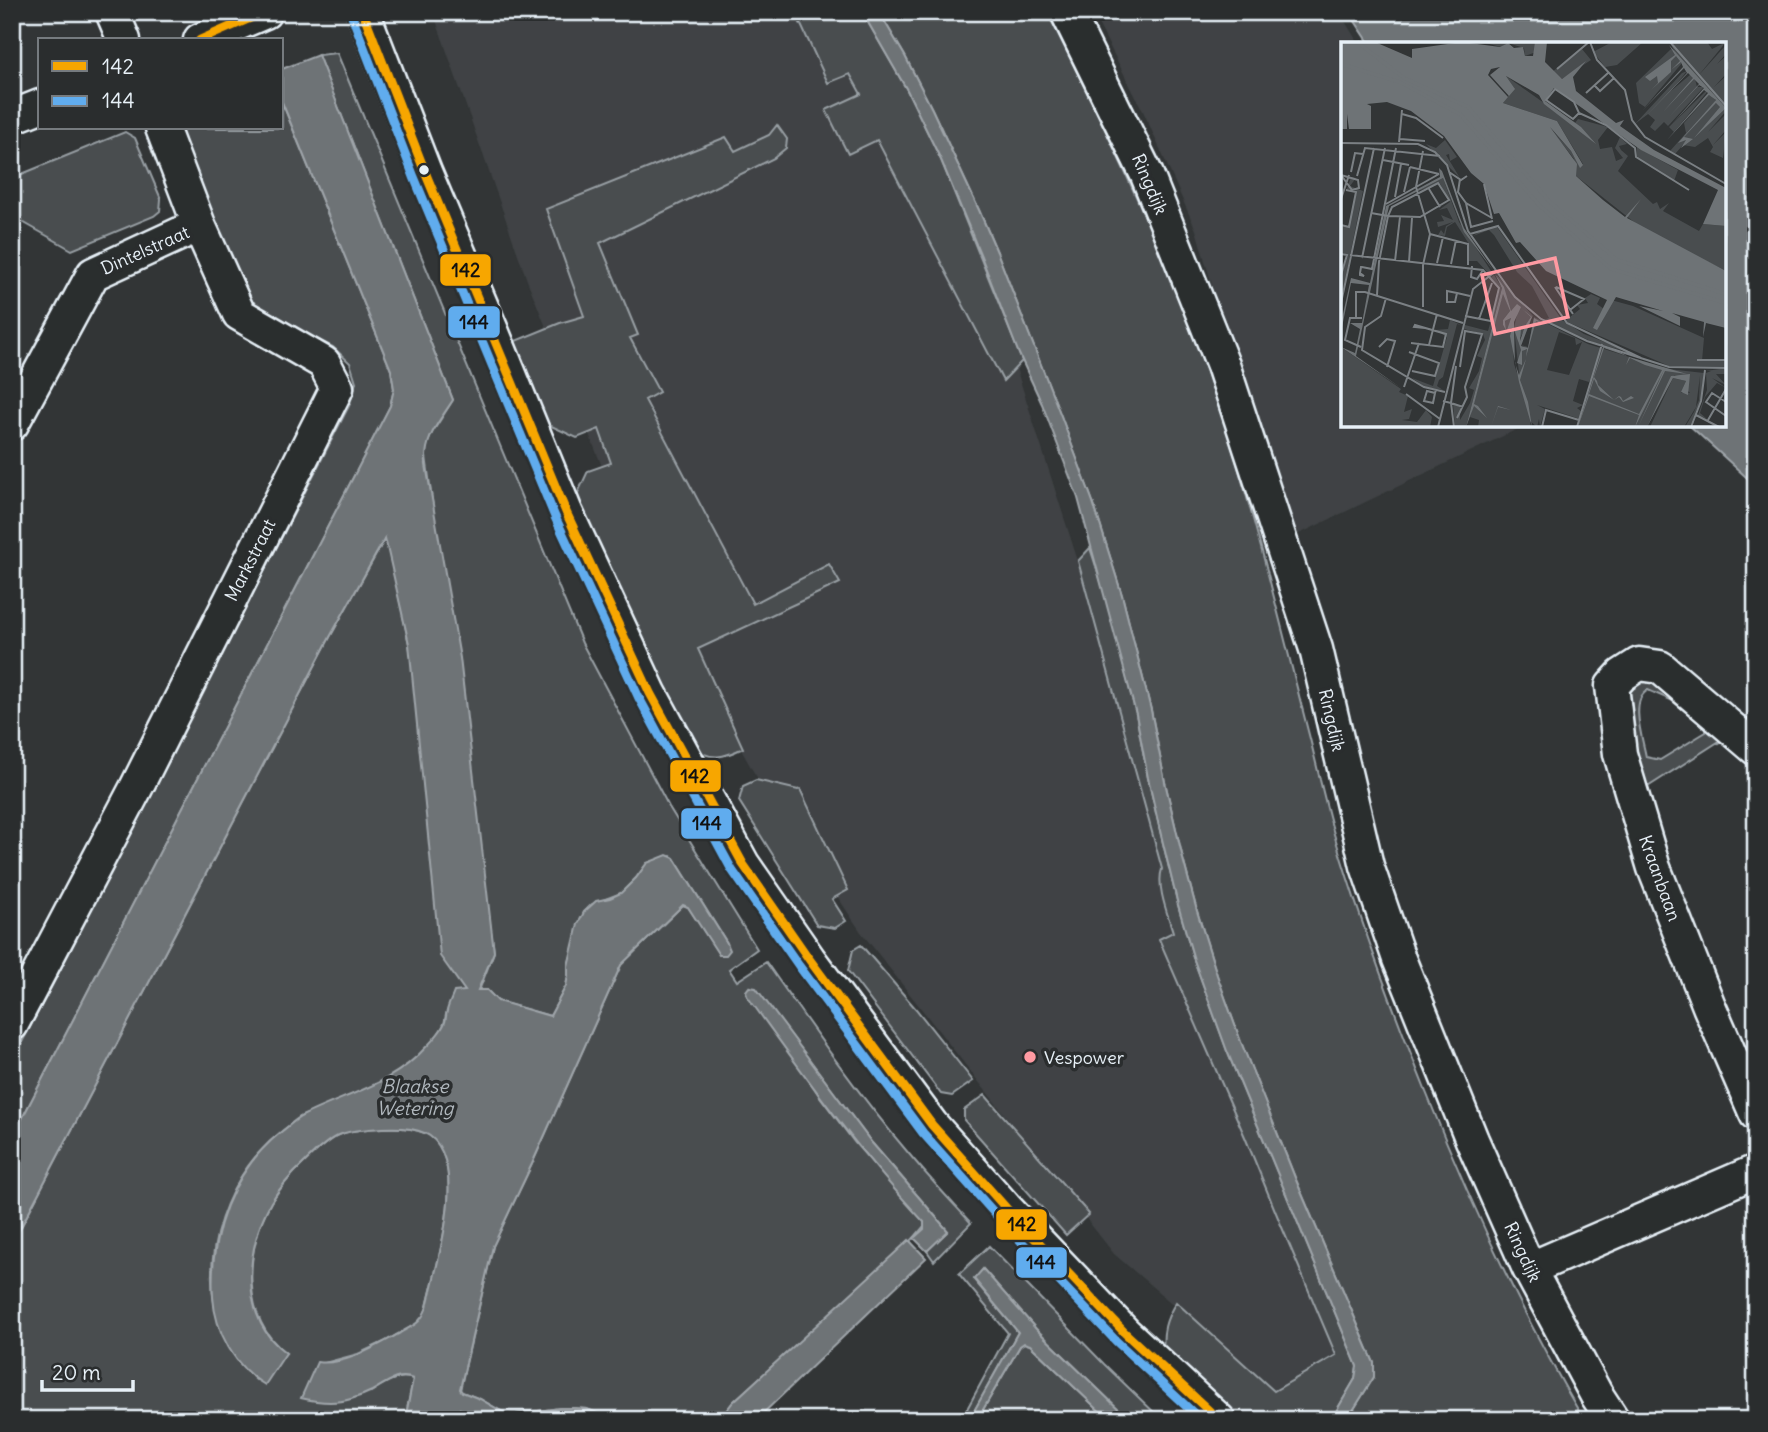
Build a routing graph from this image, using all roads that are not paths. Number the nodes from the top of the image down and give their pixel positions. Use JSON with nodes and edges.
{"nodes":[{"id":1,"x":113,"y":12,"type":"edge"},
{"id":2,"x":265,"y":12,"type":"edge"},
{"id":3,"x":363,"y":12,"type":"edge"},
{"id":4,"x":1068,"y":12,"type":"edge"},
{"id":5,"x":123,"y":38,"type":"edge"},
{"id":6,"x":205,"y":38,"type":"edge"},
{"id":7,"x":38,"y":107,"type":"edge"},
{"id":8,"x":12,"y":117,"type":"edge"},
{"id":9,"x":163,"y":130,"type":"edge"},
{"id":10,"x":199,"y":225,"type":"junction"},
{"id":11,"x":12,"y":424,"type":"edge"},
{"id":12,"x":1756,"y":749,"type":"edge"},
{"id":13,"x":12,"y":1024,"type":"edge"},
{"id":14,"x":1756,"y":1114,"type":"edge"},
{"id":15,"x":1756,"y":1171,"type":"edge"},
{"id":16,"x":1529,"y":1269,"type":"junction"},
{"id":17,"x":1219,"y":1420,"type":"edge"},
{"id":18,"x":1613,"y":1420,"type":"edge"}],
"edges":[{"from":1,"to":5,"type":"street"},
{"from":2,"to":6,"type":"street"},
{"from":3,"to":17,"type":"street"},
{"from":4,"to":16,"type":"street","name":"Ringdijk"},
{"from":7,"to":8,"type":"street"},
{"from":9,"to":10,"type":"street","name":"Markstraat"},
{"from":10,"to":11,"type":"street","name":"Dintelstraat"},
{"from":10,"to":13,"type":"street","name":"Markstraat"},
{"from":12,"to":14,"type":"street","name":"Kraanbaan"},
{"from":15,"to":16,"type":"street"},
{"from":16,"to":18,"type":"street","name":"Ringdijk"}]}
